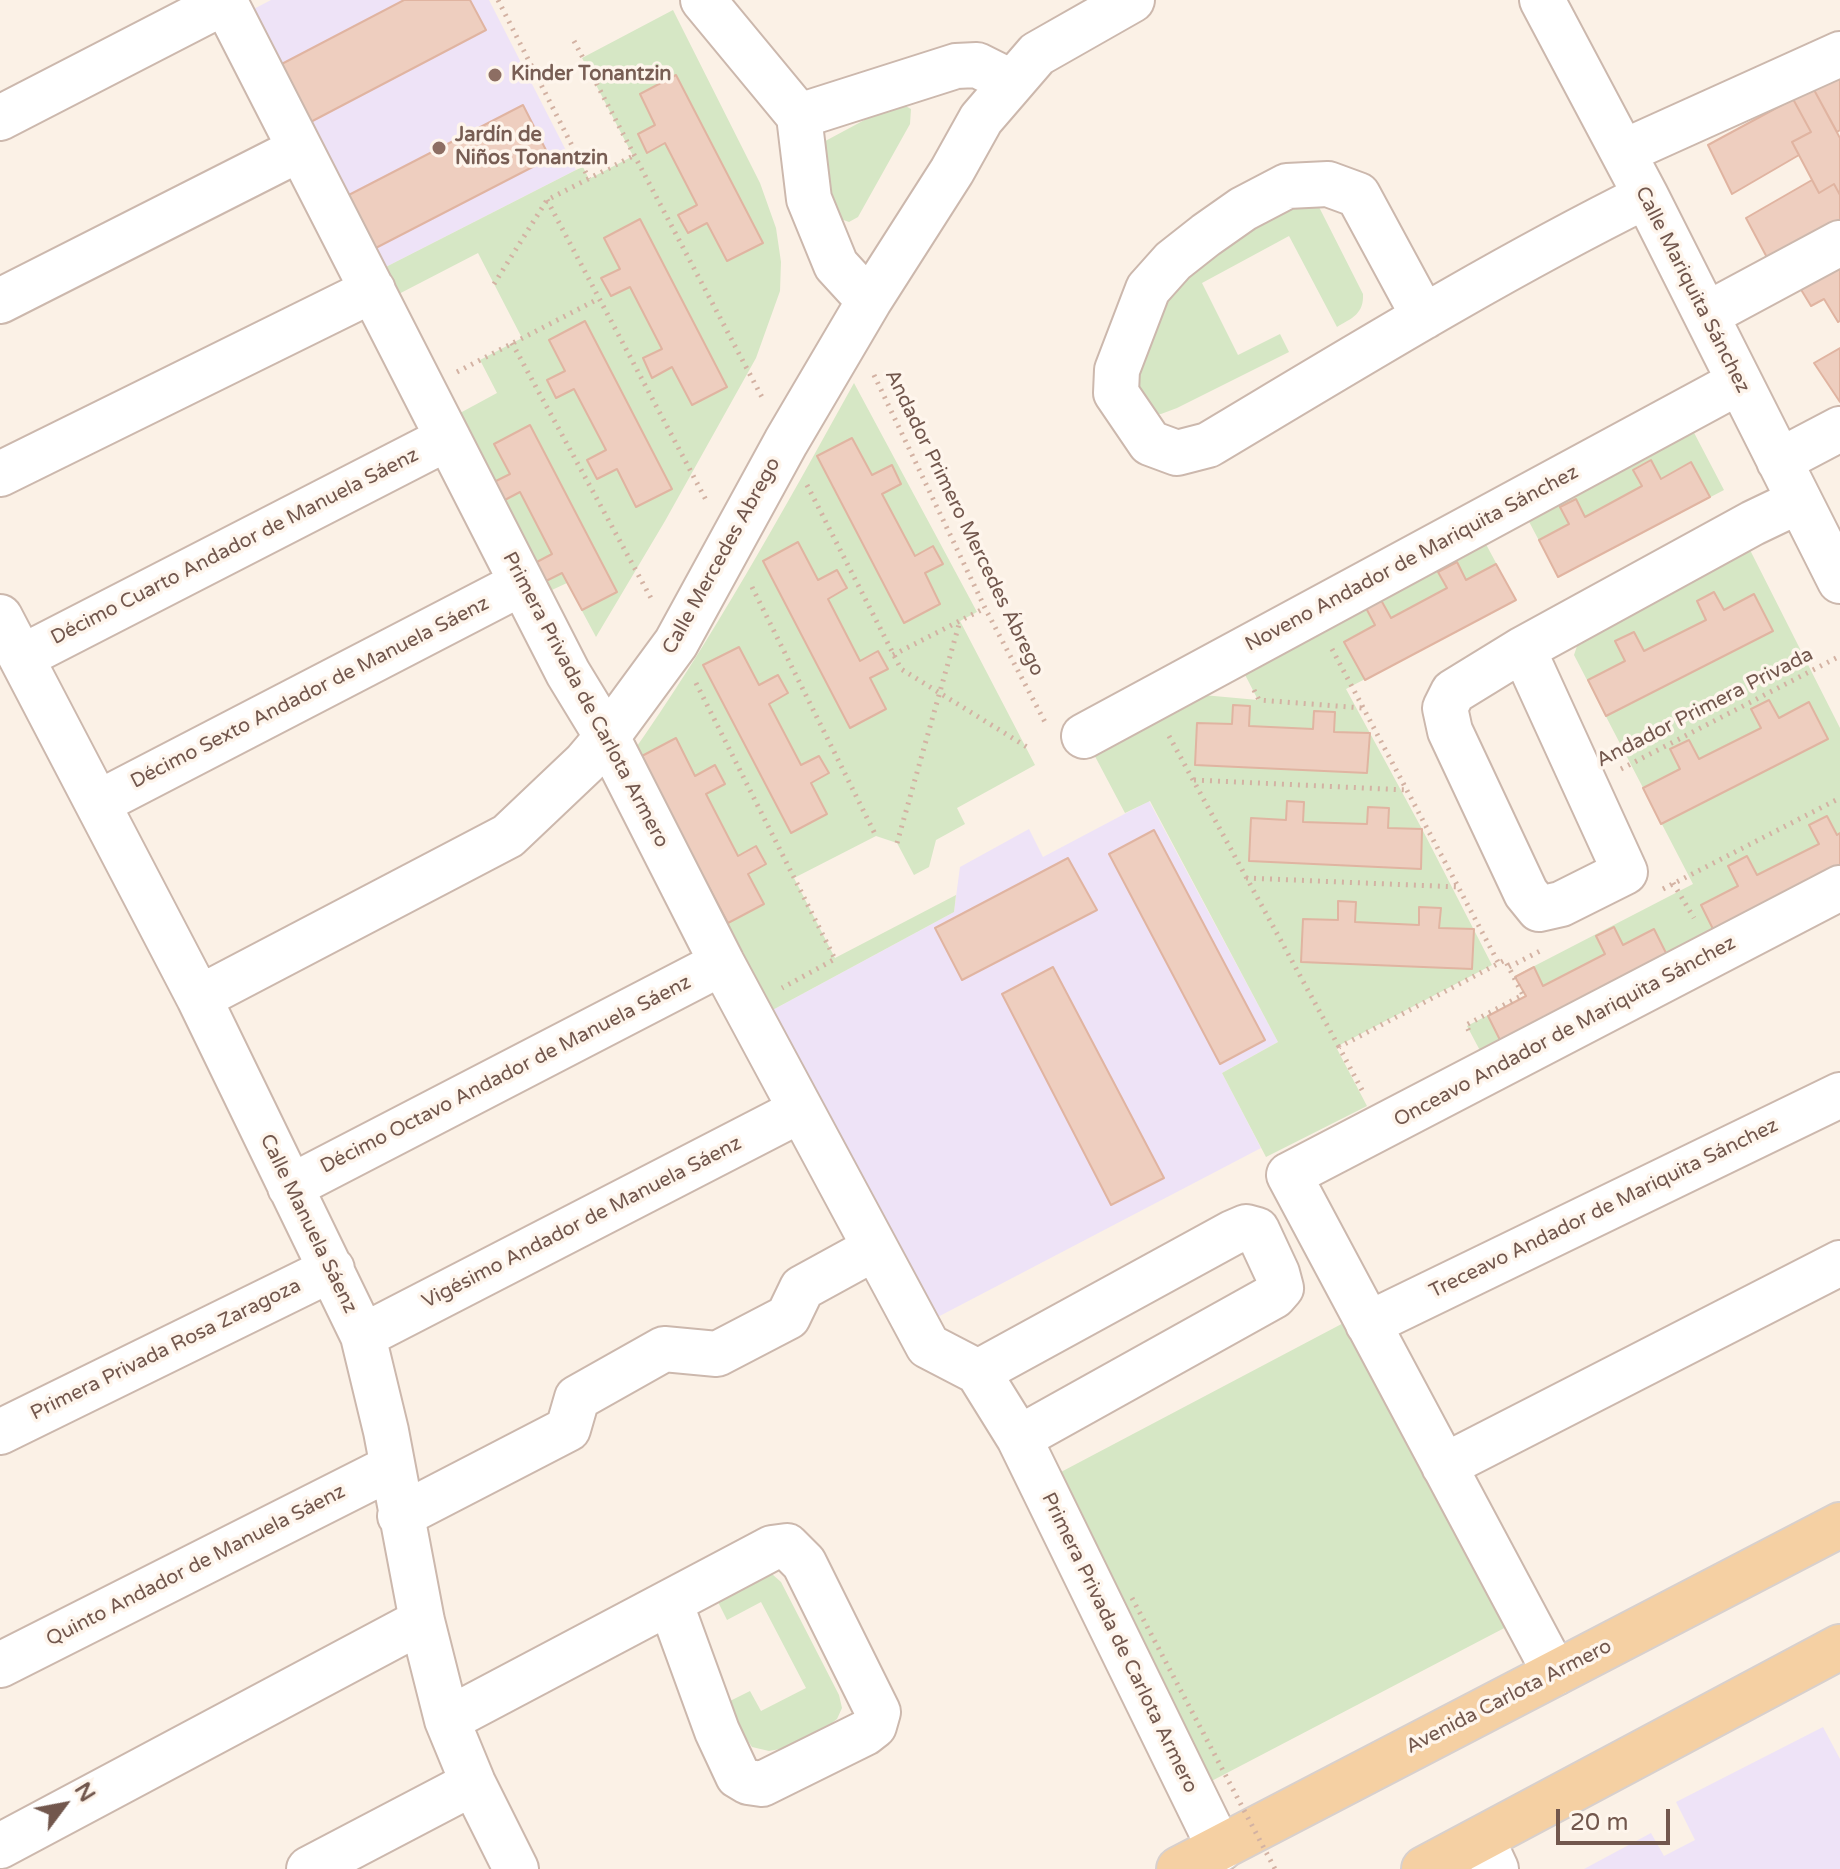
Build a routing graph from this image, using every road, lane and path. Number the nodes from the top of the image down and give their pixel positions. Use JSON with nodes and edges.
{"nodes":[{"id":1,"x":498,"y":0,"type":"edge"},
{"id":2,"x":703,"y":0,"type":"edge"},
{"id":3,"x":1132,"y":0,"type":"edge"},
{"id":4,"x":224,"y":1,"type":"edge"},
{"id":5,"x":1552,"y":3,"type":"edge"},
{"id":6,"x":574,"y":41,"type":"dead end"},
{"id":7,"x":1840,"y":54,"type":"edge"},
{"id":8,"x":1011,"y":82,"type":"junction"},
{"id":9,"x":799,"y":116,"type":"junction"},
{"id":10,"x":0,"y":118,"type":"edge"},
{"id":11,"x":300,"y":149,"type":"junction"},
{"id":12,"x":1623,"y":152,"type":"junction"},
{"id":13,"x":633,"y":156,"type":"junction"},
{"id":14,"x":589,"y":179,"type":"junction"},
{"id":15,"x":1646,"y":196,"type":"junction"},
{"id":16,"x":547,"y":200,"type":"junction"},
{"id":17,"x":1840,"y":243,"type":"edge"},
{"id":18,"x":494,"y":284,"type":"dead end"},
{"id":19,"x":373,"y":290,"type":"junction"},
{"id":20,"x":598,"y":299,"type":"junction"},
{"id":21,"x":0,"y":301,"type":"edge"},
{"id":22,"x":1706,"y":315,"type":"junction"},
{"id":23,"x":861,"y":316,"type":"junction"},
{"id":24,"x":1424,"y":317,"type":"junction"},
{"id":25,"x":512,"y":343,"type":"junction"},
{"id":26,"x":1739,"y":382,"type":"junction"},
{"id":27,"x":423,"y":390,"type":"junction"},
{"id":28,"x":1840,"y":429,"type":"edge"},
{"id":29,"x":448,"y":438,"type":"junction"},
{"id":30,"x":786,"y":442,"type":"junction"},
{"id":31,"x":1779,"y":461,"type":"junction"},
{"id":32,"x":0,"y":474,"type":"edge"},
{"id":33,"x":1799,"y":501,"type":"junction"},
{"id":34,"x":729,"y":542,"type":"junction"},
{"id":35,"x":1840,"y":581,"type":"edge"},
{"id":36,"x":522,"y":583,"type":"junction"},
{"id":37,"x":985,"y":608,"type":"junction"},
{"id":38,"x":1312,"y":613,"type":"junction"},
{"id":39,"x":0,"y":617,"type":"edge"},
{"id":40,"x":960,"y":621,"type":"junction"},
{"id":41,"x":676,"y":643,"type":"junction"},
{"id":42,"x":1523,"y":649,"type":"junction"},
{"id":43,"x":893,"y":655,"type":"junction"},
{"id":44,"x":1235,"y":655,"type":"junction"},
{"id":45,"x":1840,"y":656,"type":"edge"},
{"id":46,"x":22,"y":657,"type":"junction"},
{"id":47,"x":940,"y":693,"type":"junction"},
{"id":48,"x":1150,"y":701,"type":"junction"},
{"id":49,"x":1363,"y":708,"type":"junction"},
{"id":50,"x":1066,"y":732,"type":"joint"},
{"id":51,"x":607,"y":737,"type":"junction"},
{"id":52,"x":1027,"y":747,"type":"dead end"},
{"id":53,"x":1193,"y":780,"type":"junction"},
{"id":54,"x":1584,"y":788,"type":"junction"},
{"id":55,"x":1407,"y":790,"type":"junction"},
{"id":56,"x":1840,"y":798,"type":"edge"},
{"id":57,"x":98,"y":803,"type":"junction"},
{"id":58,"x":876,"y":836,"type":"dead end"},
{"id":59,"x":897,"y":843,"type":"dead end"},
{"id":60,"x":1245,"y":878,"type":"junction"},
{"id":61,"x":1643,"y":881,"type":"junction"},
{"id":62,"x":1675,"y":883,"type":"junction"},
{"id":63,"x":1459,"y":887,"type":"junction"},
{"id":64,"x":1840,"y":888,"type":"edge"},
{"id":65,"x":1550,"y":946,"type":"dead end"},
{"id":66,"x":1713,"y":954,"type":"junction"},
{"id":67,"x":722,"y":963,"type":"junction"},
{"id":68,"x":1499,"y":964,"type":"junction"},
{"id":69,"x":1509,"y":967,"type":"junction"},
{"id":70,"x":199,"y":998,"type":"junction"},
{"id":71,"x":746,"y":1008,"type":"junction"},
{"id":72,"x":1339,"y":1047,"type":"junction"},
{"id":73,"x":1490,"y":1071,"type":"junction"},
{"id":74,"x":1840,"y":1095,"type":"edge"},
{"id":75,"x":1365,"y":1096,"type":"dead end"},
{"id":76,"x":801,"y":1110,"type":"junction"},
{"id":77,"x":290,"y":1187,"type":"junction"},
{"id":78,"x":875,"y":1248,"type":"junction"},
{"id":79,"x":1840,"y":1263,"type":"edge"},
{"id":80,"x":332,"y":1269,"type":"junction"},
{"id":81,"x":1368,"y":1324,"type":"junction"},
{"id":82,"x":363,"y":1336,"type":"junction"},
{"id":83,"x":978,"y":1372,"type":"junction"},
{"id":84,"x":0,"y":1432,"type":"edge"},
{"id":85,"x":1019,"y":1438,"type":"junction"},
{"id":86,"x":1444,"y":1466,"type":"junction"},
{"id":87,"x":392,"y":1467,"type":"junction"},
{"id":88,"x":400,"y":1516,"type":"junction"},
{"id":89,"x":1840,"y":1525,"type":"edge"},
{"id":90,"x":1132,"y":1598,"type":"dead end"},
{"id":91,"x":670,"y":1602,"type":"junction"},
{"id":92,"x":422,"y":1621,"type":"junction"},
{"id":93,"x":1840,"y":1647,"type":"edge"},
{"id":94,"x":0,"y":1665,"type":"edge"},
{"id":95,"x":1555,"y":1673,"type":"junction"},
{"id":96,"x":447,"y":1720,"type":"junction"},
{"id":97,"x":473,"y":1783,"type":"junction"},
{"id":98,"x":0,"y":1846,"type":"edge"},
{"id":99,"x":1220,"y":1849,"type":"junction"},
{"id":100,"x":1489,"y":1854,"type":"edge"},
{"id":101,"x":309,"y":1869,"type":"edge"},
{"id":102,"x":516,"y":1869,"type":"edge"},
{"id":103,"x":1179,"y":1869,"type":"edge"},
{"id":104,"x":1275,"y":1869,"type":"edge"},
{"id":105,"x":1424,"y":1869,"type":"edge"}],
"edges":[{"from":1,"to":14,"type":"path"},
{"from":2,"to":9,"type":"street"},
{"from":3,"to":8,"type":"street","name":"Calle Mercedes Abrego"},
{"from":4,"to":10,"type":"street"},
{"from":4,"to":11,"type":"street","name":"Primera Privada de Carlota Armero"},
{"from":5,"to":12,"type":"street","name":"Calle Mariquita Sánchez"},
{"from":6,"to":13,"type":"path"},
{"from":7,"to":12,"type":"street"},
{"from":8,"to":9,"type":"street"},
{"from":8,"to":23,"type":"street","name":"Calle Mercedes Abrego"},
{"from":9,"to":23,"type":"street"},
{"from":11,"to":19,"type":"street","name":"Primera Privada de Carlota Armero"},
{"from":11,"to":21,"type":"street"},
{"from":12,"to":15,"type":"street","name":"Calle Mariquita Sánchez"},
{"from":13,"to":14,"type":"path"},
{"from":13,"to":30,"type":"path"},
{"from":14,"to":16,"type":"path"},
{"from":15,"to":22,"type":"street","name":"Calle Mariquita Sánchez"},
{"from":15,"to":24,"type":"street"},
{"from":16,"to":18,"type":"path"},
{"from":16,"to":20,"type":"path"},
{"from":17,"to":22,"type":"street"},
{"from":19,"to":27,"type":"street","name":"Primera Privada de Carlota Armero"},
{"from":19,"to":32,"type":"street"},
{"from":20,"to":25,"type":"path"},
{"from":20,"to":34,"type":"path"},
{"from":22,"to":26,"type":"street","name":"Calle Mariquita Sánchez"},
{"from":23,"to":30,"type":"street","name":"Calle Mercedes Abrego"},
{"from":23,"to":37,"type":"path","name":"Andador Primero Mercedes Ábrego"},
{"from":24,"to":24,"type":"street"},
{"from":25,"to":27,"type":"path"},
{"from":25,"to":41,"type":"path"},
{"from":26,"to":31,"type":"street","name":"Calle Mariquita Sánchez"},
{"from":26,"to":38,"type":"street","name":"Noveno Andador de Mariquita Sánchez"},
{"from":27,"to":29,"type":"street","name":"Primera Privada de Carlota Armero"},
{"from":28,"to":31,"type":"street"},
{"from":29,"to":36,"type":"street","name":"Primera Privada de Carlota Armero"},
{"from":29,"to":46,"type":"street","name":"Décimo Cuarto Andador de Manuela Sáenz"},
{"from":30,"to":34,"type":"street","name":"Calle Mercedes Abrego"},
{"from":30,"to":43,"type":"path"},
{"from":31,"to":33,"type":"street","name":"Calle Mariquita Sánchez"},
{"from":33,"to":35,"type":"street","name":"Calle Mariquita Sánchez"},
{"from":33,"to":42,"type":"street"},
{"from":34,"to":41,"type":"street","name":"Calle Mercedes Abrego"},
{"from":34,"to":58,"type":"path"},
{"from":36,"to":51,"type":"street","name":"Primera Privada de Carlota Armero"},
{"from":36,"to":57,"type":"street","name":"Décimo Sexto Andador de Manuela Sáenz"},
{"from":37,"to":40,"type":"path"},
{"from":37,"to":50,"type":"path","name":"Andador Primero Mercedes Ábrego"},
{"from":38,"to":44,"type":"street","name":"Noveno Andador de Mariquita Sánchez"},
{"from":38,"to":49,"type":"path"},
{"from":39,"to":46,"type":"street","name":"Calle Manuela Sáenz"},
{"from":40,"to":43,"type":"path"},
{"from":40,"to":47,"type":"path"},
{"from":41,"to":51,"type":"street","name":"Calle Mercedes Abrego"},
{"from":41,"to":71,"type":"path"},
{"from":42,"to":54,"type":"street"},
{"from":42,"to":61,"type":"street"},
{"from":43,"to":47,"type":"path"},
{"from":44,"to":48,"type":"street","name":"Noveno Andador de Mariquita Sánchez"},
{"from":44,"to":49,"type":"path"},
{"from":45,"to":54,"type":"path","name":"Andador Primera Privada"},
{"from":46,"to":57,"type":"street","name":"Calle Manuela Sáenz"},
{"from":47,"to":52,"type":"path"},
{"from":47,"to":59,"type":"path"},
{"from":48,"to":50,"type":"street","name":"Noveno Andador de Mariquita Sánchez"},
{"from":48,"to":53,"type":"path"},
{"from":49,"to":55,"type":"path"},
{"from":51,"to":67,"type":"street","name":"Primera Privada de Carlota Armero"},
{"from":51,"to":70,"type":"street","name":"Calle Mercedes Abrego"},
{"from":53,"to":55,"type":"path"},
{"from":53,"to":60,"type":"path"},
{"from":54,"to":61,"type":"street"},
{"from":55,"to":63,"type":"path"},
{"from":56,"to":62,"type":"path"},
{"from":57,"to":70,"type":"street","name":"Calle Manuela Sáenz"},
{"from":60,"to":63,"type":"path"},
{"from":60,"to":72,"type":"path"},
{"from":61,"to":62,"type":"path"},
{"from":61,"to":62,"type":"path"},
{"from":62,"to":66,"type":"path"},
{"from":63,"to":68,"type":"path"},
{"from":64,"to":66,"type":"street","name":"Onceavo Andador de Mariquita Sánchez"},
{"from":65,"to":69,"type":"path"},
{"from":66,"to":73,"type":"street","name":"Onceavo Andador de Mariquita Sánchez"},
{"from":67,"to":71,"type":"street","name":"Primera Privada de Carlota Armero"},
{"from":67,"to":77,"type":"street","name":"Décimo Octavo Andador de Manuela Sáenz"},
{"from":68,"to":69,"type":"path"},
{"from":68,"to":72,"type":"path"},
{"from":69,"to":73,"type":"path"},
{"from":70,"to":77,"type":"street","name":"Calle Manuela Sáenz"},
{"from":71,"to":76,"type":"street","name":"Primera Privada de Carlota Armero"},
{"from":72,"to":75,"type":"path"},
{"from":73,"to":81,"type":"street","name":"Onceavo Andador de Mariquita Sánchez"},
{"from":74,"to":81,"type":"street","name":"Treceavo Andador de Mariquita Sánchez"},
{"from":76,"to":78,"type":"street","name":"Primera Privada de Carlota Armero"},
{"from":76,"to":82,"type":"street","name":"Vigésimo Andador de Manuela Sáenz"},
{"from":77,"to":80,"type":"street","name":"Calle Manuela Sáenz"},
{"from":78,"to":83,"type":"street","name":"Primera Privada de Carlota Armero"},
{"from":78,"to":88,"type":"street"},
{"from":79,"to":86,"type":"street"},
{"from":80,"to":82,"type":"street","name":"Calle Manuela Sáenz"},
{"from":80,"to":84,"type":"street","name":"Primera Privada Rosa Zaragoza"},
{"from":81,"to":86,"type":"street"},
{"from":82,"to":87,"type":"street","name":"Calle Manuela Sáenz"},
{"from":83,"to":85,"type":"street","name":"Primera Privada de Carlota Armero"},
{"from":83,"to":85,"type":"street"},
{"from":85,"to":99,"type":"street","name":"Primera Privada de Carlota Armero"},
{"from":86,"to":95,"type":"street"},
{"from":87,"to":88,"type":"street","name":"Calle Manuela Sáenz"},
{"from":87,"to":94,"type":"street","name":"Quinto Andador de Manuela Sáenz"},
{"from":88,"to":92,"type":"street","name":"Calle Manuela Sáenz"},
{"from":89,"to":95,"type":"main road","name":"Avenida Carlota Armero"},
{"from":90,"to":104,"type":"path","bridge":true},
{"from":91,"to":91,"type":"street"},
{"from":91,"to":96,"type":"street"},
{"from":92,"to":96,"type":"street","name":"Calle Manuela Sáenz"},
{"from":92,"to":98,"type":"street"},
{"from":93,"to":100,"type":"main road"},
{"from":95,"to":99,"type":"main road","name":"Avenida Carlota Armero"},
{"from":96,"to":97,"type":"street","name":"Calle Manuela Sáenz"},
{"from":97,"to":101,"type":"street"},
{"from":97,"to":102,"type":"street","name":"Calle Manuela Sáenz"},
{"from":99,"to":103,"type":"main road","name":"Avenida Carlota Armero"},
{"from":100,"to":105,"type":"main road"}]}
